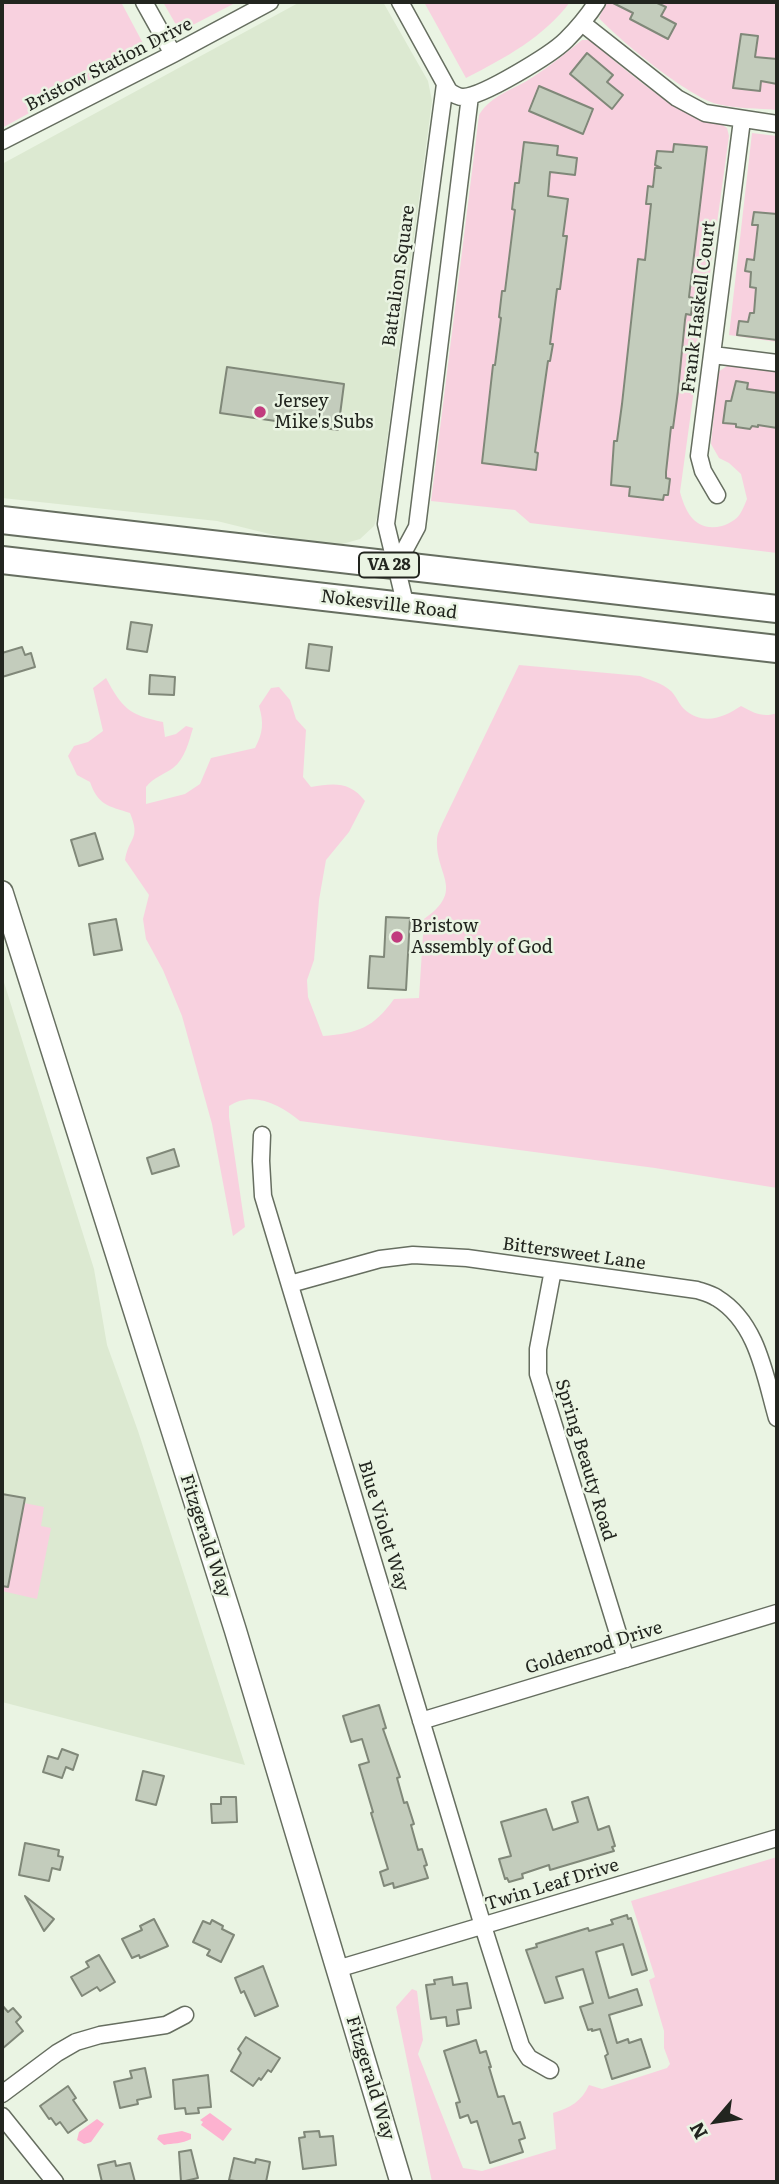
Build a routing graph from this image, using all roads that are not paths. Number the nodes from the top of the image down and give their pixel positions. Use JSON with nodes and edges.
{"nodes":[{"id":1,"x":144,"y":2,"type":"edge"},
{"id":2,"x":270,"y":2,"type":"edge"},
{"id":3,"x":400,"y":2,"type":"edge"},
{"id":4,"x":597,"y":2,"type":"edge"},
{"id":5,"x":582,"y":23,"type":"junction"},
{"id":6,"x":173,"y":54,"type":"junction"},
{"id":7,"x":445,"y":84,"type":"junction"},
{"id":8,"x":470,"y":96,"type":"junction"},
{"id":9,"x":742,"y":120,"type":"junction"},
{"id":10,"x":777,"y":124,"type":"edge"},
{"id":11,"x":2,"y":141,"type":"edge"},
{"id":12,"x":713,"y":355,"type":"junction"},
{"id":13,"x":777,"y":363,"type":"edge"},
{"id":14,"x":717,"y":495,"type":"dead end"},
{"id":15,"x":2,"y":520,"type":"edge"},
{"id":16,"x":2,"y":560,"type":"edge"},
{"id":17,"x":397,"y":566,"type":"junction"},
{"id":18,"x":406,"y":607,"type":"junction"},
{"id":19,"x":777,"y":609,"type":"edge"},
{"id":20,"x":777,"y":649,"type":"edge"},
{"id":21,"x":2,"y":892,"type":"edge"},
{"id":22,"x":262,"y":1135,"type":"dead end"},
{"id":23,"x":553,"y":1270,"type":"junction"},
{"id":24,"x":290,"y":1284,"type":"junction"},
{"id":25,"x":777,"y":1418,"type":"edge"},
{"id":26,"x":777,"y":1613,"type":"edge"},
{"id":27,"x":626,"y":1659,"type":"junction"},
{"id":28,"x":421,"y":1721,"type":"junction"},
{"id":29,"x":777,"y":1838,"type":"edge"},
{"id":30,"x":483,"y":1926,"type":"junction"},
{"id":31,"x":337,"y":1969,"type":"junction"},
{"id":32,"x":185,"y":2015,"type":"dead end"},
{"id":33,"x":550,"y":2070,"type":"dead end"},
{"id":34,"x":2,"y":2094,"type":"edge"},
{"id":35,"x":2,"y":2116,"type":"edge"},
{"id":36,"x":55,"y":2182,"type":"edge"},
{"id":37,"x":401,"y":2182,"type":"edge"}],
"edges":[{"from":1,"to":6,"type":"street"},
{"from":2,"to":6,"type":"street","name":"Bristow Station Drive"},
{"from":3,"to":7,"type":"street"},
{"from":4,"to":5,"type":"street"},
{"from":5,"to":8,"type":"street"},
{"from":5,"to":9,"type":"street"},
{"from":6,"to":11,"type":"street","name":"Bristow Station Drive"},
{"from":7,"to":8,"type":"street"},
{"from":7,"to":17,"type":"street","name":"Battalion Square"},
{"from":8,"to":17,"type":"street"},
{"from":9,"to":10,"type":"street"},
{"from":9,"to":12,"type":"street","name":"Frank Haskell Court"},
{"from":12,"to":13,"type":"street"},
{"from":12,"to":14,"type":"street","name":"Frank Haskell Court"},
{"from":15,"to":17,"type":"highway","number":"VA 28"},
{"from":16,"to":18,"type":"highway","name":"Nokesville Road","number":"VA 28"},
{"from":17,"to":18,"type":"street","name":"Battalion Square"},
{"from":17,"to":19,"type":"highway","number":"VA 28"},
{"from":18,"to":20,"type":"highway","name":"Nokesville Road","number":"VA 28"},
{"from":21,"to":31,"type":"street","name":"Fitzgerald Way"},
{"from":22,"to":24,"type":"street","name":"Blue Violet Way"},
{"from":23,"to":24,"type":"street","name":"Bittersweet Lane"},
{"from":23,"to":25,"type":"street","name":"Bittersweet Lane"},
{"from":23,"to":27,"type":"street","name":"Spring Beauty Road"},
{"from":24,"to":28,"type":"street","name":"Blue Violet Way"},
{"from":26,"to":27,"type":"street","name":"Goldenrod Drive"},
{"from":27,"to":28,"type":"street","name":"Goldenrod Drive"},
{"from":28,"to":30,"type":"street","name":"Blue Violet Way"},
{"from":29,"to":30,"type":"street","name":"Twin Leaf Drive"},
{"from":30,"to":31,"type":"street","name":"Twin Leaf Drive"},
{"from":30,"to":33,"type":"street","name":"Blue Violet Way"},
{"from":31,"to":37,"type":"street","name":"Fitzgerald Way"},
{"from":32,"to":34,"type":"street"},
{"from":35,"to":36,"type":"street"}]}
